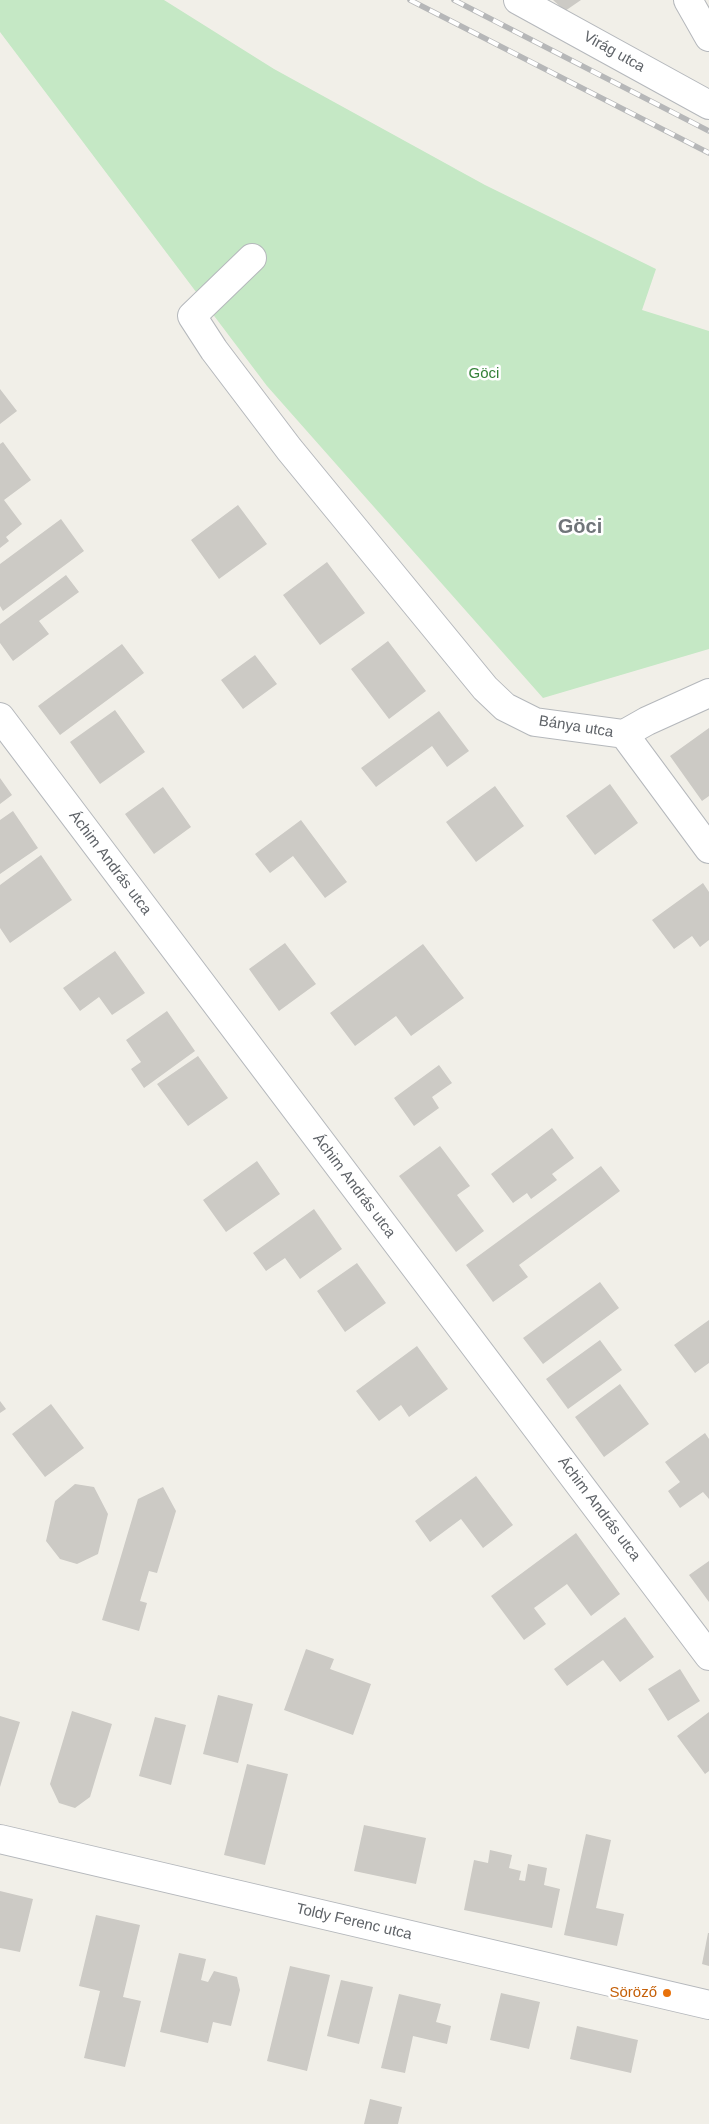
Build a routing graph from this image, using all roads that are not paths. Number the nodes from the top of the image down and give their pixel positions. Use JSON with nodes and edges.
{"nodes":[{"id":1,"x":518,"y":0,"type":"edge"},
{"id":2,"x":688,"y":0,"type":"edge"},
{"id":3,"x":709,"y":37,"type":"edge"},
{"id":4,"x":709,"y":105,"type":"edge"},
{"id":5,"x":252,"y":258,"type":"dead end"},
{"id":6,"x":709,"y":693,"type":"edge"},
{"id":7,"x":0,"y":717,"type":"edge"},
{"id":8,"x":624,"y":734,"type":"junction"},
{"id":9,"x":709,"y":849,"type":"edge"},
{"id":10,"x":709,"y":1656,"type":"edge"},
{"id":11,"x":0,"y":1839,"type":"edge"},
{"id":12,"x":709,"y":2004,"type":"edge"}],
"edges":[{"from":1,"to":4,"type":"street","name":"Virág utca"},
{"from":2,"to":3,"type":"street"},
{"from":5,"to":8,"type":"street","name":"Bánya utca"},
{"from":6,"to":8,"type":"street"},
{"from":7,"to":10,"type":"street","name":"Áchim András utca"},
{"from":8,"to":9,"type":"street","name":"Bánya utca"},
{"from":11,"to":12,"type":"street","name":"Toldy Ferenc utca"}]}
